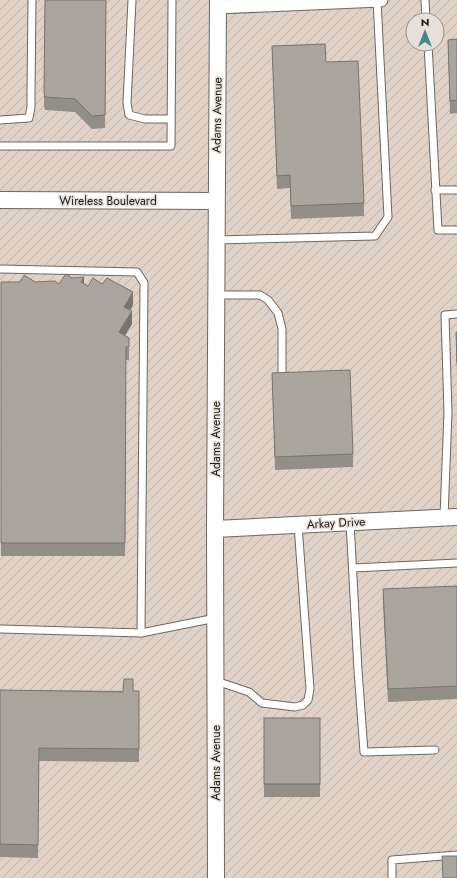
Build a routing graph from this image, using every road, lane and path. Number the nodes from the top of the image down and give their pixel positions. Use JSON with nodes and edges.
{"nodes":[{"id":1,"x":32,"y":0,"type":"edge"},
{"id":2,"x":132,"y":0,"type":"edge"},
{"id":3,"x":172,"y":0,"type":"edge"},
{"id":4,"x":359,"y":0,"type":"edge"},
{"id":5,"x":377,"y":0,"type":"edge"},
{"id":6,"x":381,"y":0,"type":"edge"},
{"id":7,"x":425,"y":0,"type":"edge"},
{"id":8,"x":218,"y":4,"type":"edge"},
{"id":9,"x":426,"y":12,"type":"edge"},
{"id":10,"x":428,"y":52,"type":"edge"},
{"id":11,"x":171,"y":119,"type":"junction"},
{"id":12,"x":0,"y":120,"type":"edge"},
{"id":13,"x":0,"y":146,"type":"edge"},
{"id":14,"x":436,"y":190,"type":"junction"},
{"id":15,"x":457,"y":190,"type":"edge"},
{"id":16,"x":0,"y":200,"type":"edge"},
{"id":17,"x":216,"y":201,"type":"junction"},
{"id":18,"x":457,"y":230,"type":"edge"},
{"id":19,"x":216,"y":240,"type":"junction"},
{"id":20,"x":0,"y":269,"type":"edge"},
{"id":21,"x":216,"y":295,"type":"junction"},
{"id":22,"x":457,"y":314,"type":"edge"},
{"id":23,"x":282,"y":375,"type":"edge"},
{"id":24,"x":450,"y":517,"type":"edge"},
{"id":25,"x":350,"y":522,"type":"junction"},
{"id":26,"x":298,"y":525,"type":"junction"},
{"id":27,"x":215,"y":529,"type":"junction"},
{"id":28,"x":457,"y":563,"type":"edge"},
{"id":29,"x":353,"y":568,"type":"junction"},
{"id":30,"x":216,"y":618,"type":"junction"},
{"id":31,"x":0,"y":630,"type":"edge"},
{"id":32,"x":141,"y":633,"type":"junction"},
{"id":33,"x":216,"y":681,"type":"junction"},
{"id":34,"x":435,"y":750,"type":"dead end"},
{"id":35,"x":457,"y":855,"type":"edge"},
{"id":36,"x":216,"y":878,"type":"edge"},
{"id":37,"x":392,"y":878,"type":"edge"}],
"edges":[{"from":1,"to":12,"type":"lane"},
{"from":2,"to":11,"type":"lane"},
{"from":3,"to":11,"type":"lane"},
{"from":4,"to":5,"type":"street"},
{"from":4,"to":8,"type":"street"},
{"from":5,"to":6,"type":"street"},
{"from":5,"to":19,"type":"lane"},
{"from":7,"to":9,"type":"lane"},
{"from":8,"to":17,"type":"street","name":"Adams Avenue"},
{"from":10,"to":14,"type":"lane"},
{"from":11,"to":13,"type":"lane"},
{"from":14,"to":15,"type":"lane"},
{"from":14,"to":18,"type":"lane"},
{"from":16,"to":17,"type":"street","name":"Wireless Boulevard"},
{"from":17,"to":19,"type":"street","name":"Adams Avenue"},
{"from":19,"to":21,"type":"street","name":"Adams Avenue"},
{"from":20,"to":32,"type":"lane"},
{"from":21,"to":23,"type":"lane"},
{"from":21,"to":27,"type":"street","name":"Adams Avenue"},
{"from":22,"to":24,"type":"lane"},
{"from":24,"to":25,"type":"street","name":"Arkay Drive"},
{"from":25,"to":26,"type":"street","name":"Arkay Drive"},
{"from":25,"to":29,"type":"lane"},
{"from":26,"to":27,"type":"street","name":"Arkay Drive"},
{"from":26,"to":33,"type":"lane"},
{"from":27,"to":30,"type":"street","name":"Adams Avenue"},
{"from":28,"to":29,"type":"lane"},
{"from":29,"to":34,"type":"lane"},
{"from":30,"to":32,"type":"lane"},
{"from":30,"to":33,"type":"street","name":"Adams Avenue"},
{"from":31,"to":32,"type":"lane"},
{"from":33,"to":36,"type":"street","name":"Adams Avenue"},
{"from":35,"to":37,"type":"lane"}]}
